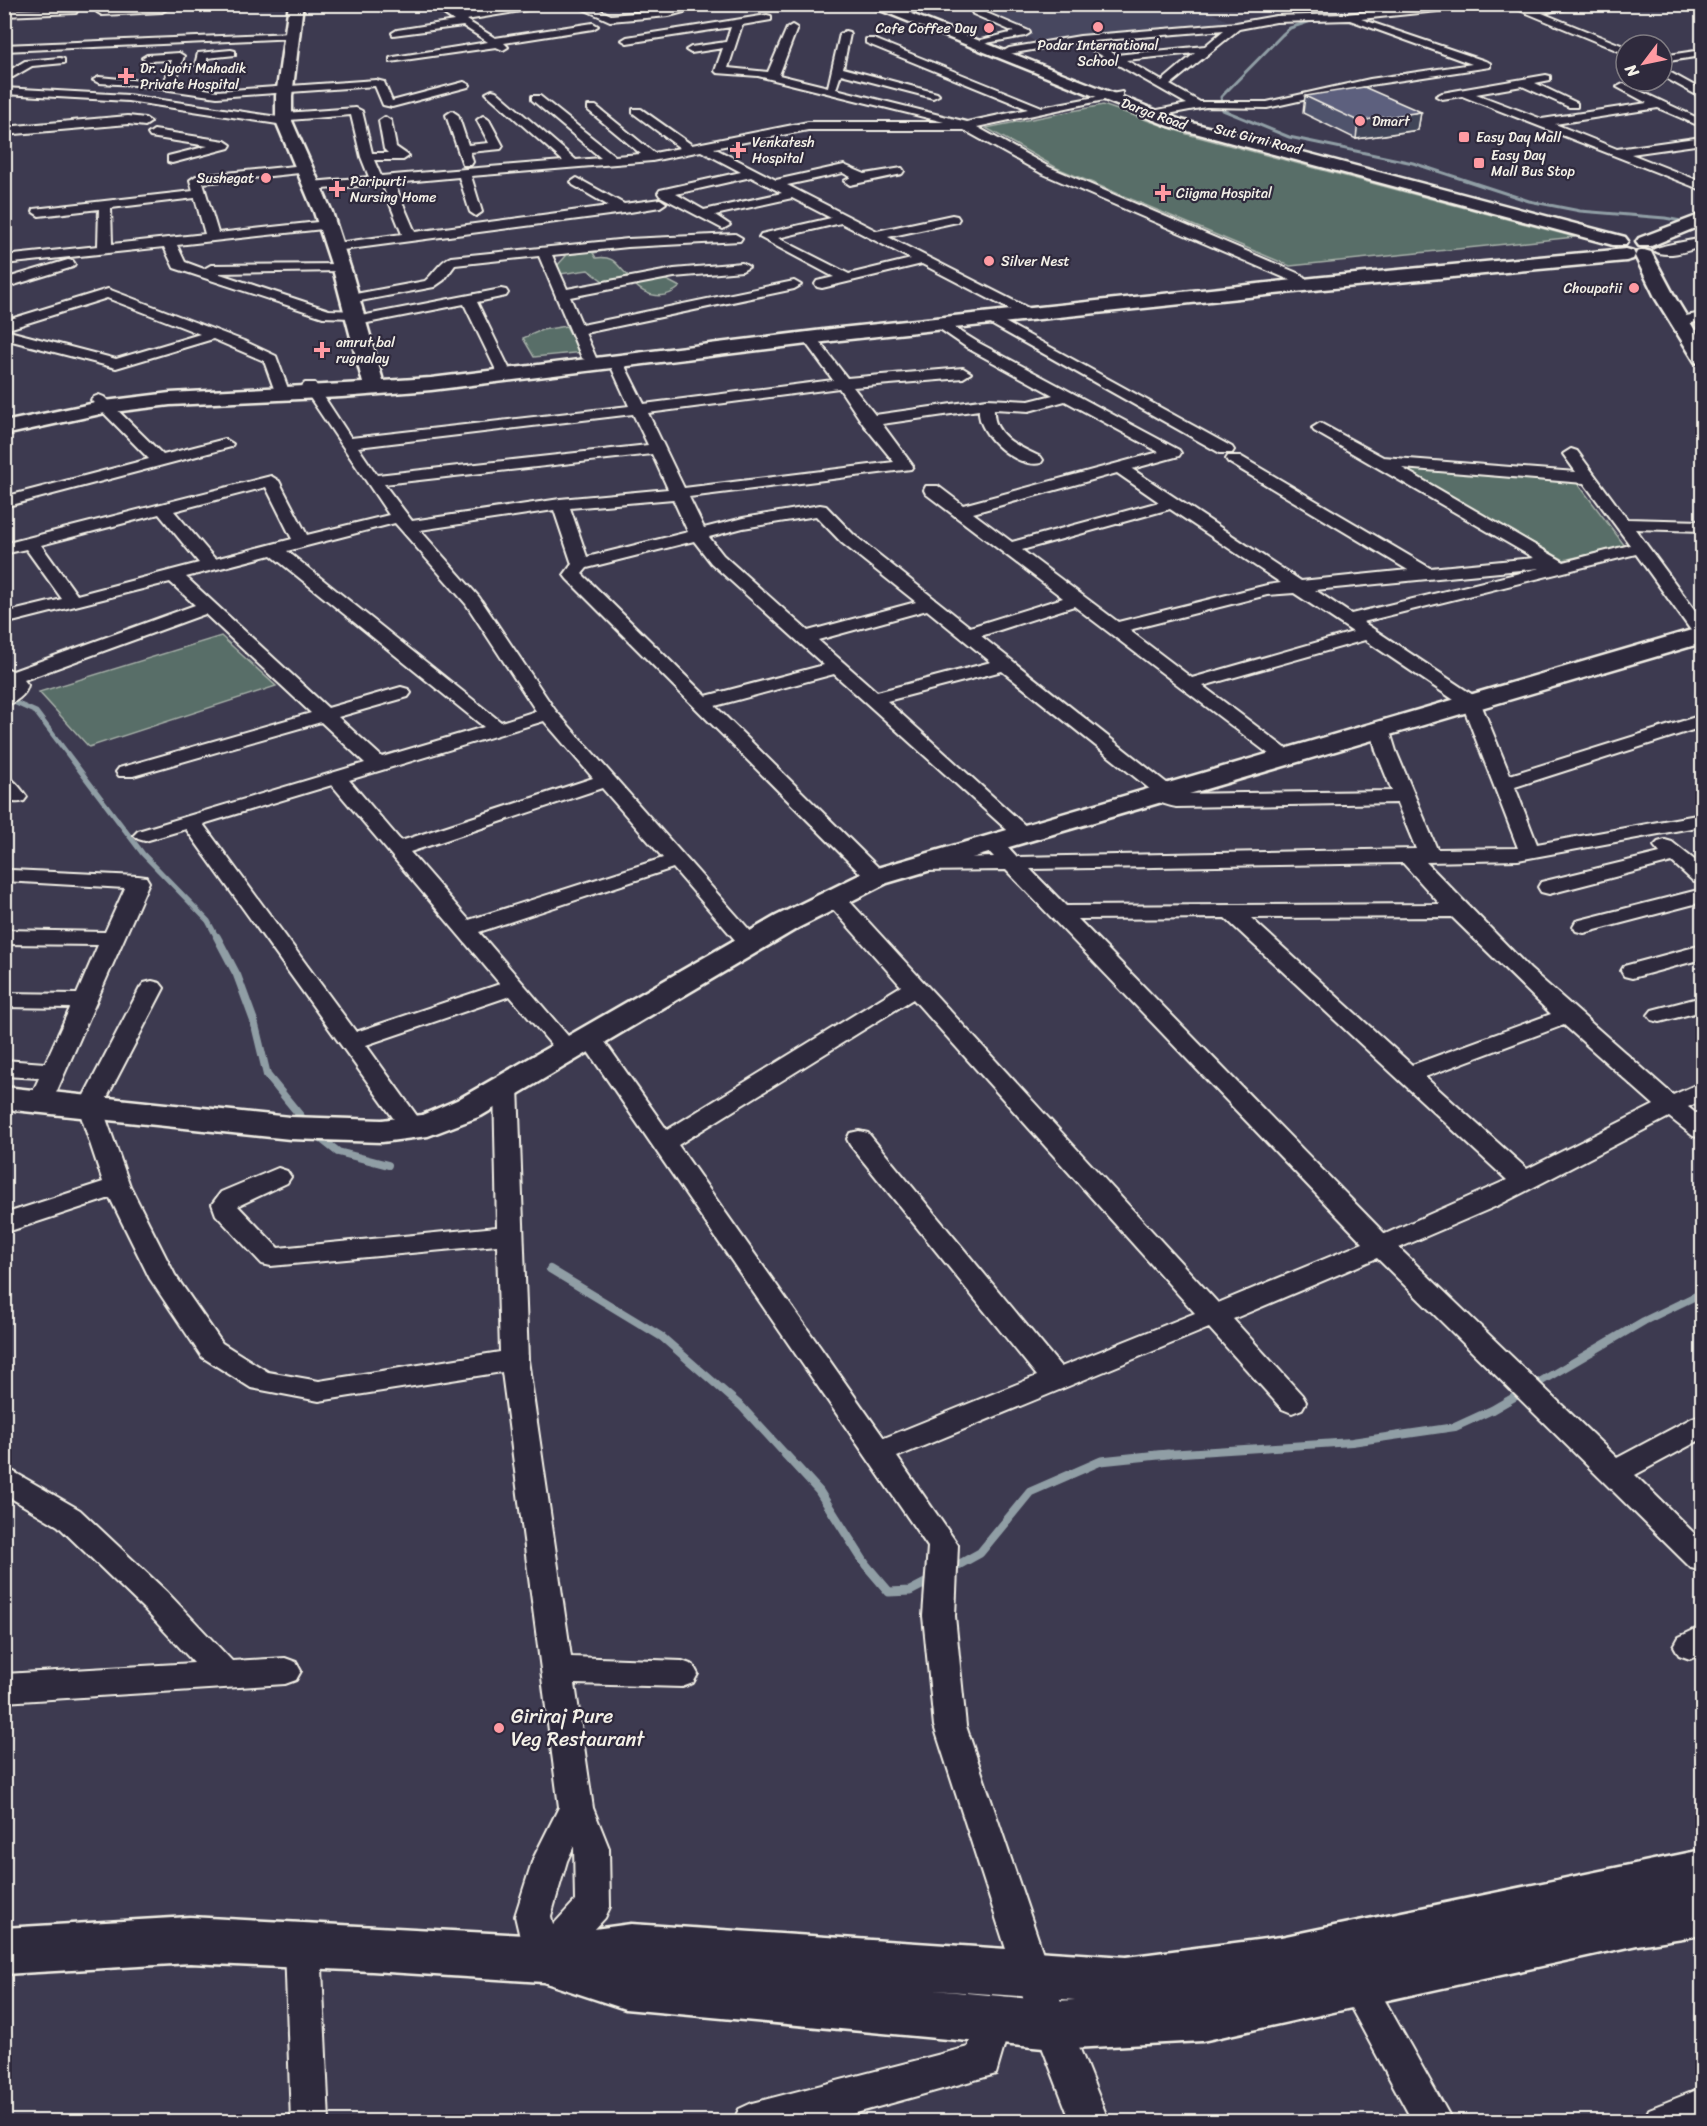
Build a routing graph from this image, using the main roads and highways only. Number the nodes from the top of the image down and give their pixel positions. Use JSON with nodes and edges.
{"nodes":[{"id":1,"x":296,"y":4,"type":"edge"},
{"id":2,"x":872,"y":4,"type":"edge"},
{"id":3,"x":900,"y":10,"type":"edge"},
{"id":4,"x":1112,"y":95,"type":"junction"},
{"id":5,"x":1702,"y":219,"type":"edge"},
{"id":6,"x":1702,"y":229,"type":"edge"},
{"id":7,"x":1646,"y":245,"type":"junction"},
{"id":8,"x":1025,"y":312,"type":"junction"},
{"id":9,"x":1702,"y":358,"type":"edge"},
{"id":10,"x":374,"y":385,"type":"junction"},
{"id":11,"x":102,"y":404,"type":"junction"},
{"id":12,"x":4,"y":422,"type":"edge"},
{"id":13,"x":4,"y":429,"type":"edge"},
{"id":14,"x":1702,"y":633,"type":"edge"},
{"id":15,"x":4,"y":1098,"type":"edge"},
{"id":16,"x":1702,"y":1871,"type":"edge"},
{"id":17,"x":1702,"y":1913,"type":"edge"},
{"id":18,"x":4,"y":1951,"type":"edge"},
{"id":19,"x":543,"y":1959,"type":"junction"}],
"edges":[{"from":1,"to":10,"type":"main road"},
{"from":2,"to":3,"type":"main road","name":"Darga Road"},
{"from":3,"to":4,"type":"main road","name":"Darga Road"},
{"from":3,"to":4,"type":"main road"},
{"from":4,"to":7,"type":"main road","name":"Darga Road"},
{"from":5,"to":7,"type":"main road"},
{"from":6,"to":7,"type":"main road"},
{"from":7,"to":8,"type":"main road"},
{"from":7,"to":9,"type":"main road"},
{"from":8,"to":10,"type":"main road"},
{"from":8,"to":10,"type":"main road"},
{"from":10,"to":11,"type":"main road"},
{"from":11,"to":12,"type":"main road"},
{"from":11,"to":13,"type":"main road"},
{"from":14,"to":15,"type":"main road"},
{"from":16,"to":19,"type":"main road"},
{"from":17,"to":19,"type":"main road"},
{"from":18,"to":19,"type":"main road"}]}
